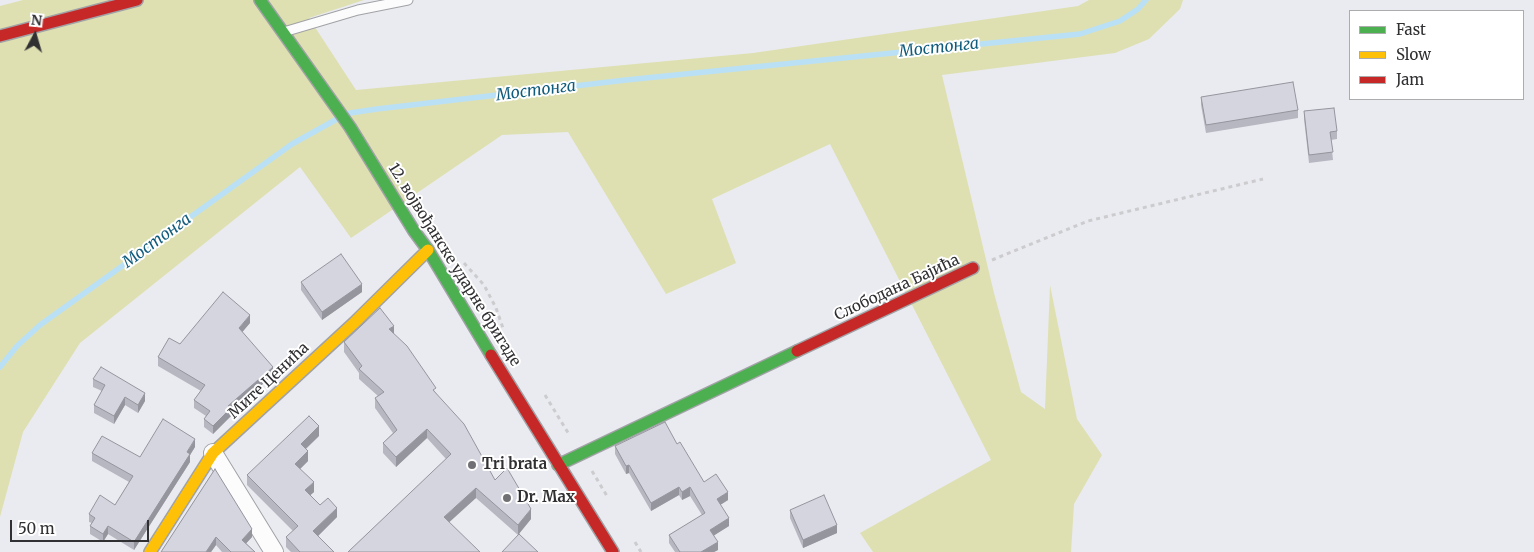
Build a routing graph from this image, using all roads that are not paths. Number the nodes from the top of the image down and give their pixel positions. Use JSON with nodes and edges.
{"nodes":[{"id":1,"x":137,"y":0,"type":"edge"},
{"id":2,"x":260,"y":0,"type":"edge"},
{"id":3,"x":408,"y":0,"type":"edge"},
{"id":4,"x":283,"y":32,"type":"junction"},
{"id":5,"x":0,"y":36,"type":"edge"},
{"id":6,"x":428,"y":250,"type":"junction"},
{"id":7,"x":973,"y":268,"type":"road end"},
{"id":8,"x":213,"y":453,"type":"junction"},
{"id":9,"x":558,"y":465,"type":"junction"},
{"id":10,"x":150,"y":552,"type":"edge"},
{"id":11,"x":274,"y":552,"type":"edge"},
{"id":12,"x":613,"y":552,"type":"edge"}],
"edges":[{"from":1,"to":5,"type":"street"},
{"from":2,"to":4,"type":"street","name":"12. војвођанске ударне бригаде"},
{"from":3,"to":4,"type":"lane"},
{"from":4,"to":6,"type":"street","name":"12. војвођанске ударне бригаде"},
{"from":6,"to":8,"type":"street","name":"Мите Ценића"},
{"from":6,"to":9,"type":"street","name":"12. војвођанске ударне бригаде"},
{"from":7,"to":9,"type":"street","name":"Слободана Бајића"},
{"from":8,"to":10,"type":"street","name":"Мите Ценића"},
{"from":8,"to":11,"type":"street"},
{"from":9,"to":12,"type":"street","name":"12. војвођанске ударне бригаде"}]}
